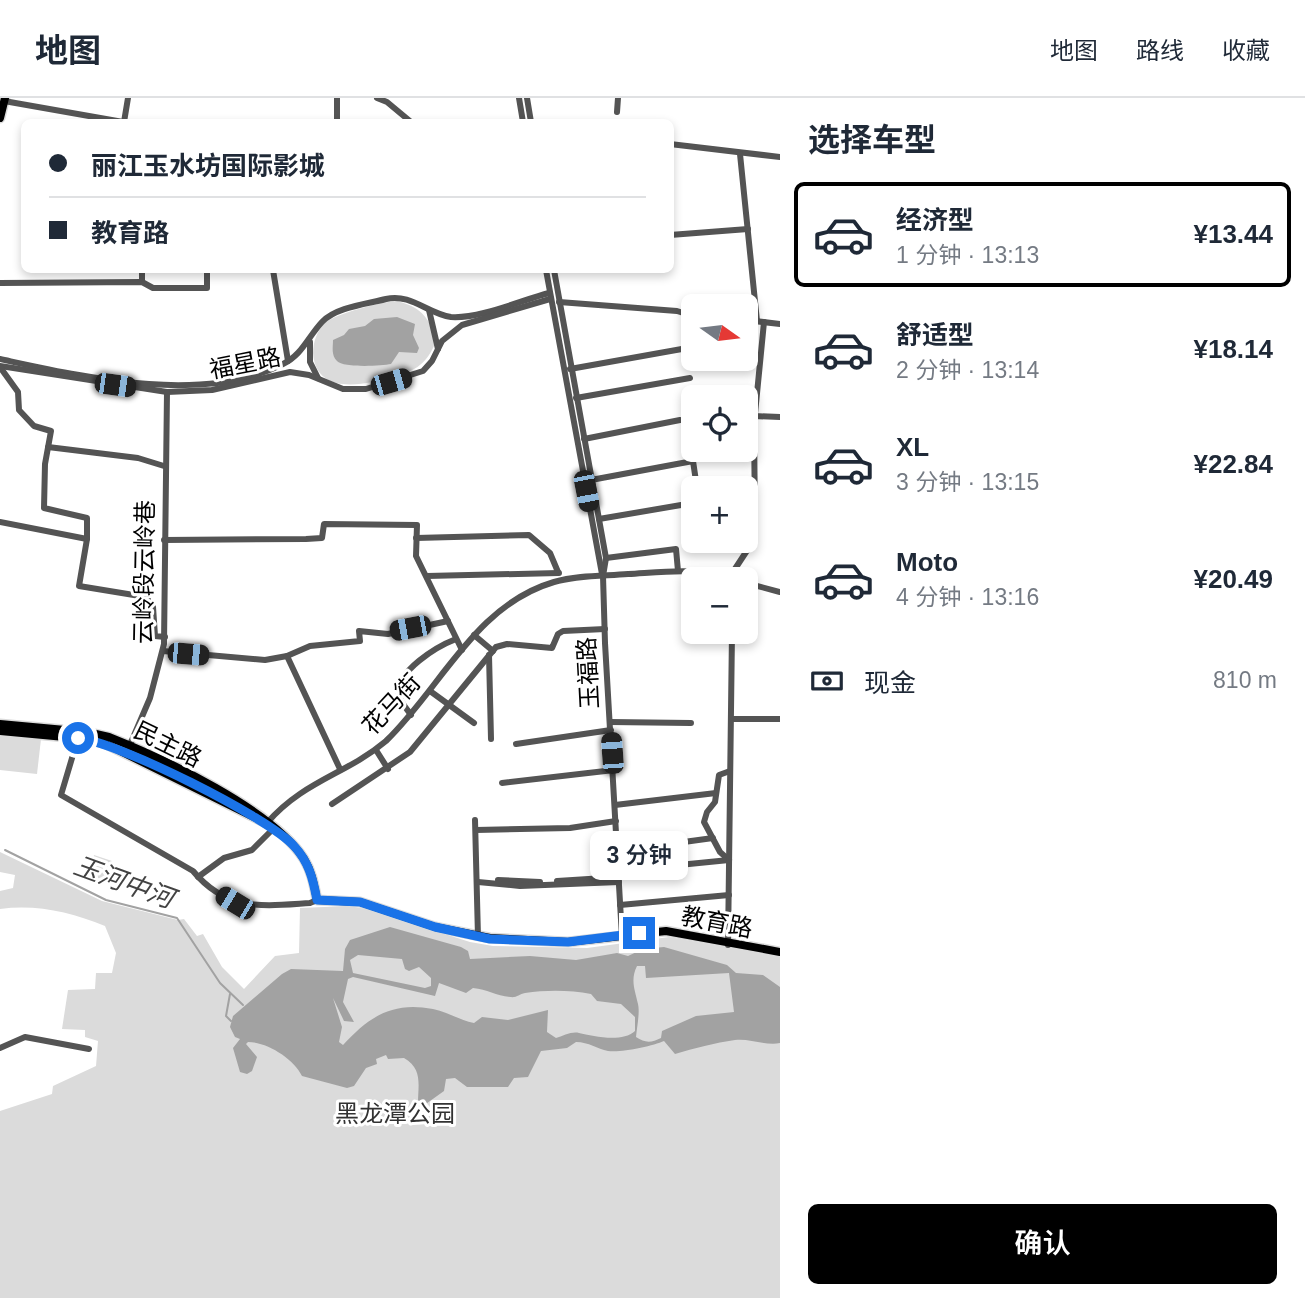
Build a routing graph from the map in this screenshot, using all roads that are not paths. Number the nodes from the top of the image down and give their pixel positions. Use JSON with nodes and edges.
{"nodes":[{"id":1,"x":128,"y":98,"type":"edge"},
{"id":2,"x":337,"y":98,"type":"edge"},
{"id":3,"x":377,"y":98,"type":"edge"},
{"id":4,"x":519,"y":98,"type":"edge"},
{"id":5,"x":527,"y":98,"type":"edge"},
{"id":6,"x":618,"y":98,"type":"edge"},
{"id":7,"x":5,"y":100,"type":"edge"},
{"id":8,"x":617,"y":112,"type":"dead end"},
{"id":9,"x":0,"y":118,"type":"edge"},
{"id":10,"x":107,"y":119,"type":"edge"},
{"id":11,"x":124,"y":119,"type":"edge"},
{"id":12,"x":337,"y":119,"type":"edge"},
{"id":13,"x":407,"y":119,"type":"edge"},
{"id":14,"x":522,"y":119,"type":"edge"},
{"id":15,"x":530,"y":119,"type":"edge"},
{"id":16,"x":674,"y":144,"type":"edge"},
{"id":17,"x":740,"y":153,"type":"junction"},
{"id":18,"x":780,"y":157,"type":"edge"},
{"id":19,"x":748,"y":229,"type":"junction"},
{"id":20,"x":674,"y":235,"type":"edge"},
{"id":21,"x":142,"y":273,"type":"edge"},
{"id":22,"x":207,"y":273,"type":"edge"},
{"id":23,"x":273,"y":273,"type":"edge"},
{"id":24,"x":546,"y":273,"type":"edge"},
{"id":25,"x":554,"y":273,"type":"edge"},
{"id":26,"x":142,"y":282,"type":"junction"},
{"id":27,"x":0,"y":283,"type":"edge"},
{"id":28,"x":550,"y":296,"type":"junction"},
{"id":29,"x":559,"y":302,"type":"junction"},
{"id":30,"x":429,"y":310,"type":"junction"},
{"id":31,"x":681,"y":312,"type":"edge"},
{"id":32,"x":760,"y":322,"type":"junction"},
{"id":33,"x":780,"y":324,"type":"edge"},
{"id":34,"x":310,"y":340,"type":"junction"},
{"id":35,"x":681,"y":349,"type":"edge"},
{"id":36,"x":438,"y":350,"type":"junction"},
{"id":37,"x":0,"y":359,"type":"edge"},
{"id":38,"x":288,"y":361,"type":"junction"},
{"id":39,"x":0,"y":367,"type":"edge"},
{"id":40,"x":570,"y":369,"type":"junction"},
{"id":41,"x":690,"y":378,"type":"dead end"},
{"id":42,"x":318,"y":379,"type":"junction"},
{"id":43,"x":756,"y":385,"type":"edge"},
{"id":44,"x":167,"y":391,"type":"junction"},
{"id":45,"x":576,"y":398,"type":"junction"},
{"id":46,"x":758,"y":416,"type":"edge"},
{"id":47,"x":780,"y":417,"type":"edge"},
{"id":48,"x":680,"y":420,"type":"dead end"},
{"id":49,"x":584,"y":439,"type":"junction"},
{"id":50,"x":48,"y":447,"type":"junction"},
{"id":51,"x":754,"y":462,"type":"edge"},
{"id":52,"x":164,"y":466,"type":"junction"},
{"id":53,"x":695,"y":476,"type":"edge"},
{"id":54,"x":592,"y":480,"type":"junction"},
{"id":55,"x":681,"y":505,"type":"edge"},
{"id":56,"x":599,"y":519,"type":"junction"},
{"id":57,"x":0,"y":522,"type":"edge"},
{"id":58,"x":416,"y":538,"type":"junction"},
{"id":59,"x":87,"y":539,"type":"junction"},
{"id":60,"x":164,"y":540,"type":"junction"},
{"id":61,"x":606,"y":558,"type":"junction"},
{"id":62,"x":739,"y":567,"type":"edge"},
{"id":63,"x":678,"y":571,"type":"junction"},
{"id":64,"x":681,"y":571,"type":"edge"},
{"id":65,"x":558,"y":572,"type":"junction"},
{"id":66,"x":427,"y":576,"type":"junction"},
{"id":67,"x":603,"y":576,"type":"junction"},
{"id":68,"x":564,"y":579,"type":"junction"},
{"id":69,"x":758,"y":586,"type":"edge"},
{"id":70,"x":780,"y":592,"type":"edge"},
{"id":71,"x":447,"y":621,"type":"junction"},
{"id":72,"x":605,"y":629,"type":"junction"},
{"id":73,"x":474,"y":635,"type":"junction"},
{"id":74,"x":164,"y":637,"type":"junction"},
{"id":75,"x":456,"y":639,"type":"junction"},
{"id":76,"x":733,"y":644,"type":"edge"},
{"id":77,"x":463,"y":650,"type":"junction"},
{"id":78,"x":163,"y":651,"type":"junction"},
{"id":79,"x":491,"y":653,"type":"junction"},
{"id":80,"x":287,"y":656,"type":"junction"},
{"id":81,"x":430,"y":691,"type":"junction"},
{"id":82,"x":449,"y":705,"type":"junction"},
{"id":83,"x":411,"y":715,"type":"junction"},
{"id":84,"x":731,"y":719,"type":"junction"},
{"id":85,"x":780,"y":719,"type":"edge"},
{"id":86,"x":474,"y":723,"type":"dead end"},
{"id":87,"x":691,"y":723,"type":"dead end"},
{"id":88,"x":0,"y":724,"type":"edge"},
{"id":89,"x":610,"y":726,"type":"junction"},
{"id":90,"x":0,"y":731,"type":"edge"},
{"id":91,"x":78,"y":738,"type":"junction"},
{"id":92,"x":491,"y":739,"type":"dead end"},
{"id":93,"x":516,"y":744,"type":"dead end"},
{"id":94,"x":129,"y":747,"type":"junction"},
{"id":95,"x":376,"y":750,"type":"junction"},
{"id":96,"x":340,"y":769,"type":"junction"},
{"id":97,"x":388,"y":769,"type":"junction"},
{"id":98,"x":614,"y":770,"type":"junction"},
{"id":99,"x":730,"y":771,"type":"junction"},
{"id":100,"x":502,"y":783,"type":"dead end"},
{"id":101,"x":716,"y":793,"type":"junction"},
{"id":102,"x":332,"y":804,"type":"dead end"},
{"id":103,"x":615,"y":805,"type":"junction"},
{"id":104,"x":475,"y":820,"type":"dead end"},
{"id":105,"x":616,"y":821,"type":"junction"},
{"id":106,"x":270,"y":826,"type":"junction"},
{"id":107,"x":476,"y":830,"type":"junction"},
{"id":108,"x":713,"y":838,"type":"junction"},
{"id":109,"x":618,"y":851,"type":"junction"},
{"id":110,"x":729,"y":860,"type":"junction"},
{"id":111,"x":198,"y":877,"type":"junction"},
{"id":112,"x":620,"y":877,"type":"junction"},
{"id":113,"x":480,"y":881,"type":"junction"},
{"id":114,"x":729,"y":895,"type":"junction"},
{"id":115,"x":317,"y":900,"type":"junction"},
{"id":116,"x":620,"y":905,"type":"junction"},
{"id":117,"x":478,"y":937,"type":"junction"},
{"id":118,"x":622,"y":937,"type":"junction"},
{"id":119,"x":729,"y":944,"type":"junction"},
{"id":120,"x":780,"y":953,"type":"edge"},
{"id":121,"x":2,"y":1044,"type":"edge"},
{"id":122,"x":89,"y":1049,"type":"dead end"}],
"edges":[{"from":1,"to":11,"type":"street"},
{"from":2,"to":12,"type":"street"},
{"from":3,"to":13,"type":"street"},
{"from":4,"to":14,"type":"street"},
{"from":5,"to":15,"type":"street"},
{"from":6,"to":8,"type":"street"},
{"from":7,"to":9,"type":"main road"},
{"from":7,"to":10,"type":"street"},
{"from":16,"to":17,"type":"street"},
{"from":17,"to":18,"type":"street"},
{"from":17,"to":19,"type":"street"},
{"from":19,"to":20,"type":"street"},
{"from":19,"to":32,"type":"street"},
{"from":21,"to":26,"type":"street"},
{"from":22,"to":26,"type":"street"},
{"from":23,"to":38,"type":"street"},
{"from":24,"to":28,"type":"street","name":"玉福路"},
{"from":25,"to":29,"type":"street","name":"玉福路"},
{"from":26,"to":27,"type":"street"},
{"from":28,"to":30,"type":"street","name":"福星路"},
{"from":28,"to":36,"type":"street","name":"福星路"},
{"from":28,"to":67,"type":"street","name":"玉福路"},
{"from":29,"to":31,"type":"street"},
{"from":29,"to":40,"type":"street","name":"玉福路"},
{"from":30,"to":34,"type":"street","name":"福星路"},
{"from":30,"to":36,"type":"street"},
{"from":32,"to":33,"type":"street"},
{"from":32,"to":43,"type":"street"},
{"from":34,"to":38,"type":"street","name":"福星路"},
{"from":34,"to":42,"type":"street"},
{"from":35,"to":40,"type":"street"},
{"from":36,"to":42,"type":"street","name":"福星路"},
{"from":37,"to":38,"type":"street","name":"福星路"},
{"from":39,"to":44,"type":"street","name":"福星路"},
{"from":39,"to":50,"type":"street"},
{"from":40,"to":45,"type":"street","name":"玉福路"},
{"from":41,"to":45,"type":"street"},
{"from":42,"to":44,"type":"street","name":"福星路"},
{"from":44,"to":52,"type":"street","name":"云岭段云岭巷"},
{"from":45,"to":49,"type":"street","name":"玉福路"},
{"from":46,"to":47,"type":"street"},
{"from":48,"to":49,"type":"street"},
{"from":49,"to":54,"type":"street","name":"玉福路"},
{"from":50,"to":52,"type":"street"},
{"from":50,"to":59,"type":"street"},
{"from":51,"to":62,"type":"street"},
{"from":52,"to":60,"type":"street","name":"云岭段云岭巷"},
{"from":53,"to":54,"type":"street"},
{"from":54,"to":56,"type":"street","name":"玉福路"},
{"from":55,"to":56,"type":"street"},
{"from":56,"to":61,"type":"street","name":"玉福路"},
{"from":57,"to":59,"type":"street"},
{"from":58,"to":60,"type":"street"},
{"from":58,"to":65,"type":"street"},
{"from":58,"to":66,"type":"street"},
{"from":59,"to":74,"type":"street"},
{"from":60,"to":74,"type":"street","name":"云岭段云岭巷"},
{"from":61,"to":63,"type":"street"},
{"from":61,"to":67,"type":"street","name":"玉福路"},
{"from":63,"to":64,"type":"street","name":"花马街"},
{"from":63,"to":67,"type":"street","name":"花马街"},
{"from":65,"to":66,"type":"street"},
{"from":65,"to":68,"type":"street"},
{"from":66,"to":71,"type":"street"},
{"from":67,"to":68,"type":"street","name":"花马街"},
{"from":67,"to":72,"type":"street","name":"玉福路"},
{"from":68,"to":73,"type":"street","name":"花马街"},
{"from":69,"to":70,"type":"street"},
{"from":71,"to":75,"type":"street"},
{"from":71,"to":80,"type":"street"},
{"from":72,"to":79,"type":"street"},
{"from":72,"to":89,"type":"street","name":"玉福路"},
{"from":73,"to":77,"type":"street","name":"花马街"},
{"from":73,"to":79,"type":"street"},
{"from":74,"to":78,"type":"street","name":"云岭段云岭巷"},
{"from":75,"to":77,"type":"street"},
{"from":75,"to":83,"type":"street"},
{"from":76,"to":84,"type":"street"},
{"from":77,"to":81,"type":"street","name":"花马街"},
{"from":78,"to":80,"type":"street"},
{"from":78,"to":94,"type":"street","name":"云岭段云岭巷"},
{"from":79,"to":82,"type":"street"},
{"from":79,"to":92,"type":"street"},
{"from":80,"to":96,"type":"street"},
{"from":81,"to":82,"type":"street"},
{"from":81,"to":83,"type":"street","name":"花马街"},
{"from":82,"to":86,"type":"street"},
{"from":82,"to":97,"type":"street"},
{"from":83,"to":95,"type":"street","name":"花马街"},
{"from":84,"to":85,"type":"street"},
{"from":84,"to":99,"type":"street"},
{"from":87,"to":89,"type":"street"},
{"from":88,"to":94,"type":"main road","name":"民主路"},
{"from":89,"to":93,"type":"street"},
{"from":89,"to":98,"type":"street","name":"玉福路"},
{"from":90,"to":91,"type":"main road","name":"民主路"},
{"from":91,"to":106,"type":"main road","name":"民主路"},
{"from":91,"to":111,"type":"street"},
{"from":94,"to":106,"type":"main road","name":"民主路"},
{"from":95,"to":96,"type":"street","name":"花马街"},
{"from":95,"to":97,"type":"street"},
{"from":96,"to":106,"type":"street","name":"花马街"},
{"from":97,"to":102,"type":"street"},
{"from":98,"to":100,"type":"street"},
{"from":98,"to":103,"type":"street","name":"玉福路"},
{"from":99,"to":101,"type":"street"},
{"from":99,"to":110,"type":"street"},
{"from":101,"to":103,"type":"street"},
{"from":101,"to":108,"type":"street"},
{"from":103,"to":105,"type":"street","name":"玉福路"},
{"from":104,"to":107,"type":"street"},
{"from":105,"to":107,"type":"street"},
{"from":105,"to":109,"type":"street","name":"玉福路"},
{"from":106,"to":111,"type":"street","name":"花马街"},
{"from":106,"to":115,"type":"main road","name":"民主路"},
{"from":107,"to":113,"type":"street"},
{"from":108,"to":109,"type":"street"},
{"from":108,"to":110,"type":"street"},
{"from":109,"to":112,"type":"street","name":"玉福路"},
{"from":110,"to":112,"type":"street"},
{"from":110,"to":114,"type":"street"},
{"from":111,"to":115,"type":"street"},
{"from":112,"to":113,"type":"street"},
{"from":112,"to":116,"type":"street","name":"玉福路"},
{"from":113,"to":117,"type":"street"},
{"from":114,"to":116,"type":"street"},
{"from":114,"to":119,"type":"street"},
{"from":115,"to":117,"type":"main road","name":"教育路"},
{"from":116,"to":118,"type":"street","name":"玉福路"},
{"from":117,"to":118,"type":"main road","name":"教育路"},
{"from":118,"to":119,"type":"main road","name":"教育路"},
{"from":119,"to":120,"type":"main road","name":"教育路"},
{"from":121,"to":122,"type":"street"}]}
